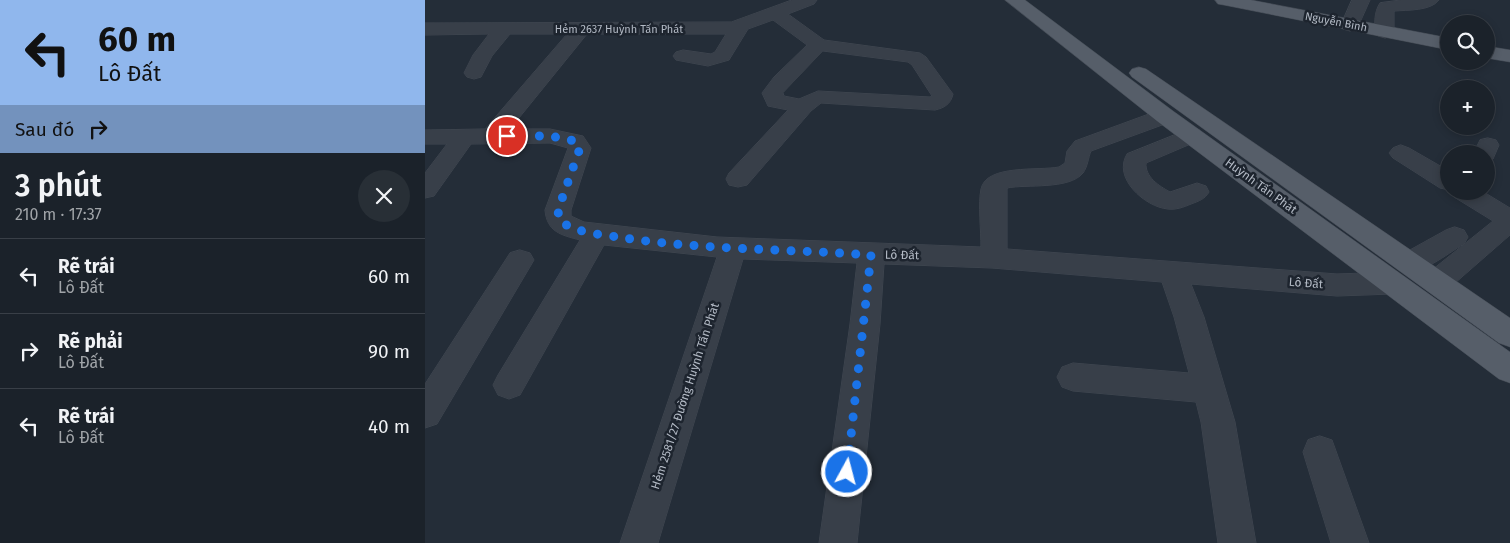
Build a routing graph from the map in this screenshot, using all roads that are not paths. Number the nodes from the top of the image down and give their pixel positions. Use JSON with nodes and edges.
{"nodes":[{"id":1,"x":808,"y":0,"type":"edge"},
{"id":2,"x":1014,"y":0,"type":"edge"},
{"id":3,"x":1033,"y":0,"type":"edge"},
{"id":4,"x":1223,"y":0,"type":"edge"},
{"id":5,"x":1361,"y":0,"type":"edge"},
{"id":6,"x":1430,"y":0,"type":"edge"},
{"id":7,"x":775,"y":13,"type":"junction"},
{"id":8,"x":741,"y":25,"type":"junction"},
{"id":9,"x":1349,"y":25,"type":"junction"},
{"id":10,"x":425,"y":29,"type":"edge"},
{"id":11,"x":505,"y":29,"type":"junction"},
{"id":12,"x":581,"y":29,"type":"junction"},
{"id":13,"x":1385,"y":32,"type":"junction"},
{"id":14,"x":1440,"y":42,"type":"edge"},
{"id":15,"x":819,"y":45,"type":"junction"},
{"id":16,"x":1495,"y":54,"type":"edge"},
{"id":17,"x":683,"y":56,"type":"dead end"},
{"id":18,"x":1510,"y":56,"type":"edge"},
{"id":19,"x":474,"y":73,"type":"dead end"},
{"id":20,"x":803,"y":106,"type":"junction"},
{"id":21,"x":1165,"y":116,"type":"junction"},
{"id":22,"x":1192,"y":135,"type":"junction"},
{"id":23,"x":465,"y":136,"type":"junction"},
{"id":24,"x":492,"y":136,"type":"junction"},
{"id":25,"x":425,"y":137,"type":"edge"},
{"id":26,"x":1401,"y":153,"type":"dead end"},
{"id":27,"x":1440,"y":177,"type":"edge"},
{"id":28,"x":738,"y":179,"type":"dead end"},
{"id":29,"x":425,"y":190,"type":"edge"},
{"id":30,"x":1197,"y":192,"type":"dead end"},
{"id":31,"x":1480,"y":200,"type":"edge"},
{"id":32,"x":1510,"y":220,"type":"edge"},
{"id":33,"x":597,"y":234,"type":"junction"},
{"id":34,"x":1455,"y":237,"type":"dead end"},
{"id":35,"x":733,"y":248,"type":"junction"},
{"id":36,"x":871,"y":255,"type":"junction"},
{"id":37,"x":994,"y":258,"type":"junction"},
{"id":38,"x":520,"y":260,"type":"dead end"},
{"id":39,"x":1173,"y":273,"type":"junction"},
{"id":40,"x":1401,"y":273,"type":"junction"},
{"id":41,"x":1437,"y":282,"type":"junction"},
{"id":42,"x":1510,"y":334,"type":"edge"},
{"id":43,"x":1510,"y":369,"type":"edge"},
{"id":44,"x":1073,"y":377,"type":"dead end"},
{"id":45,"x":509,"y":385,"type":"dead end"},
{"id":46,"x":1210,"y":389,"type":"junction"},
{"id":47,"x":425,"y":413,"type":"edge"},
{"id":48,"x":1319,"y":452,"type":"dead end"},
{"id":49,"x":639,"y":543,"type":"edge"},
{"id":50,"x":838,"y":543,"type":"edge"},
{"id":51,"x":1237,"y":543,"type":"edge"},
{"id":52,"x":1350,"y":543,"type":"edge"}],
"edges":[{"from":1,"to":7,"type":"street","name":"Hẻm 2637 Huỳnh Tấn Phát"},
{"from":2,"to":21,"type":"main road","name":"Huỳnh Tấn Phát"},
{"from":3,"to":40,"type":"main road","name":"Huỳnh Tấn Phát"},
{"from":4,"to":9,"type":"main road","name":"Nguyễn Bình"},
{"from":5,"to":9,"type":"street"},
{"from":6,"to":13,"type":"street"},
{"from":7,"to":8,"type":"street","name":"Hẻm 2637 Huỳnh Tấn Phát"},
{"from":7,"to":15,"type":"street"},
{"from":8,"to":12,"type":"street","name":"Hẻm 2637 Huỳnh Tấn Phát"},
{"from":8,"to":17,"type":"street"},
{"from":9,"to":13,"type":"main road","name":"Nguyễn Bình"},
{"from":10,"to":11,"type":"street","name":"Hẻm 2637 Huỳnh Tấn Phát"},
{"from":11,"to":12,"type":"street","name":"Hẻm 2637 Huỳnh Tấn Phát"},
{"from":11,"to":19,"type":"street"},
{"from":12,"to":24,"type":"street"},
{"from":13,"to":14,"type":"main road","name":"Nguyễn Bình"},
{"from":15,"to":20,"type":"street"},
{"from":15,"to":20,"type":"street"},
{"from":16,"to":18,"type":"main road"},
{"from":20,"to":28,"type":"street"},
{"from":21,"to":22,"type":"main road","name":"Huỳnh Tấn Phát"},
{"from":21,"to":37,"type":"street"},
{"from":22,"to":30,"type":"street"},
{"from":22,"to":40,"type":"main road","name":"Huỳnh Tấn Phát"},
{"from":23,"to":24,"type":"street","name":"Lô Đất"},
{"from":23,"to":25,"type":"street","name":"Lô Đất"},
{"from":23,"to":29,"type":"street"},
{"from":24,"to":33,"type":"street","name":"Lô Đất"},
{"from":26,"to":27,"type":"street"},
{"from":31,"to":32,"type":"street"},
{"from":32,"to":41,"type":"street"},
{"from":33,"to":35,"type":"street","name":"Lô Đất"},
{"from":33,"to":45,"type":"street"},
{"from":34,"to":40,"type":"street"},
{"from":35,"to":36,"type":"street","name":"Lô Đất"},
{"from":35,"to":49,"type":"street","name":"Hẻm 2581/27 Đường Huỳnh Tấn Phát"},
{"from":36,"to":37,"type":"street","name":"Lô Đất"},
{"from":36,"to":50,"type":"street"},
{"from":37,"to":39,"type":"street","name":"Lô Đất"},
{"from":38,"to":47,"type":"street"},
{"from":39,"to":40,"type":"street","name":"Lô Đất"},
{"from":39,"to":46,"type":"street"},
{"from":40,"to":41,"type":"main road","name":"Huỳnh Tấn Phát"},
{"from":40,"to":43,"type":"main road","name":"Huỳnh Tấn Phát"},
{"from":41,"to":42,"type":"main road","name":"Huỳnh Tấn Phát"},
{"from":44,"to":46,"type":"street"},
{"from":46,"to":51,"type":"street"},
{"from":48,"to":52,"type":"street"}]}
